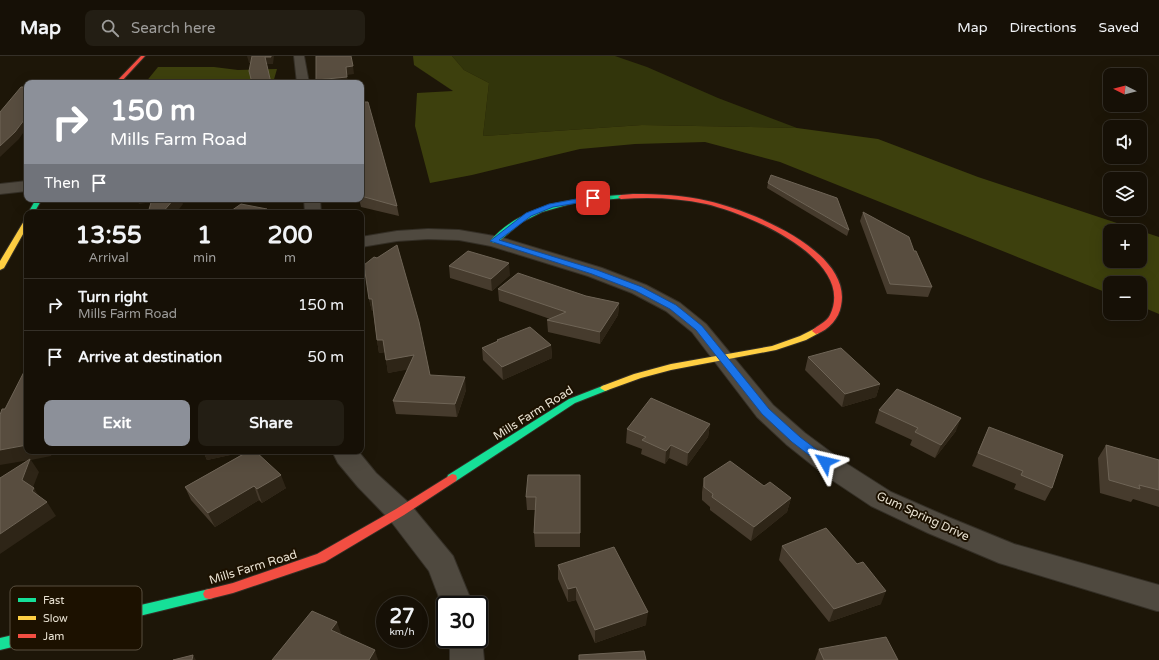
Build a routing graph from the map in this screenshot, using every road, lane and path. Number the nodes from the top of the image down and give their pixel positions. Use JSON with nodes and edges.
{"nodes":[{"id":1,"x":143,"y":56,"type":"edge"},
{"id":2,"x":299,"y":56,"type":"edge"},
{"id":3,"x":120,"y":80,"type":"edge"},
{"id":4,"x":303,"y":80,"type":"edge"},
{"id":5,"x":24,"y":186,"type":"edge"},
{"id":6,"x":0,"y":189,"type":"edge"},
{"id":7,"x":24,"y":226,"type":"edge"},
{"id":8,"x":494,"y":241,"type":"junction"},
{"id":9,"x":364,"y":242,"type":"edge"},
{"id":10,"x":0,"y":268,"type":"edge"},
{"id":11,"x":722,"y":358,"type":"junction"},
{"id":12,"x":346,"y":454,"type":"edge"},
{"id":13,"x":400,"y":512,"type":"junction"},
{"id":14,"x":454,"y":596,"type":"edge"},
{"id":15,"x":1157,"y":598,"type":"dead end"},
{"id":16,"x":142,"y":610,"type":"edge"},
{"id":17,"x":10,"y":642,"type":"edge"},
{"id":18,"x":0,"y":644,"type":"edge"},
{"id":19,"x":466,"y":648,"type":"edge"},
{"id":20,"x":467,"y":660,"type":"edge"}],
"edges":[{"from":1,"to":3,"type":"street"},
{"from":2,"to":4,"type":"street"},
{"from":5,"to":6,"type":"street"},
{"from":7,"to":10,"type":"street"},
{"from":8,"to":9,"type":"street","name":"Gum Spring Drive"},
{"from":8,"to":11,"type":"street","name":"Gum Spring Drive"},
{"from":8,"to":11,"type":"street","name":"Mills Farm Road"},
{"from":11,"to":13,"type":"street","name":"Mills Farm Road"},
{"from":11,"to":15,"type":"street","name":"Gum Spring Drive"},
{"from":12,"to":13,"type":"street"},
{"from":13,"to":14,"type":"street"},
{"from":13,"to":16,"type":"street","name":"Mills Farm Road"},
{"from":17,"to":18,"type":"street","name":"Mills Farm Road"},
{"from":19,"to":20,"type":"street"}]}
